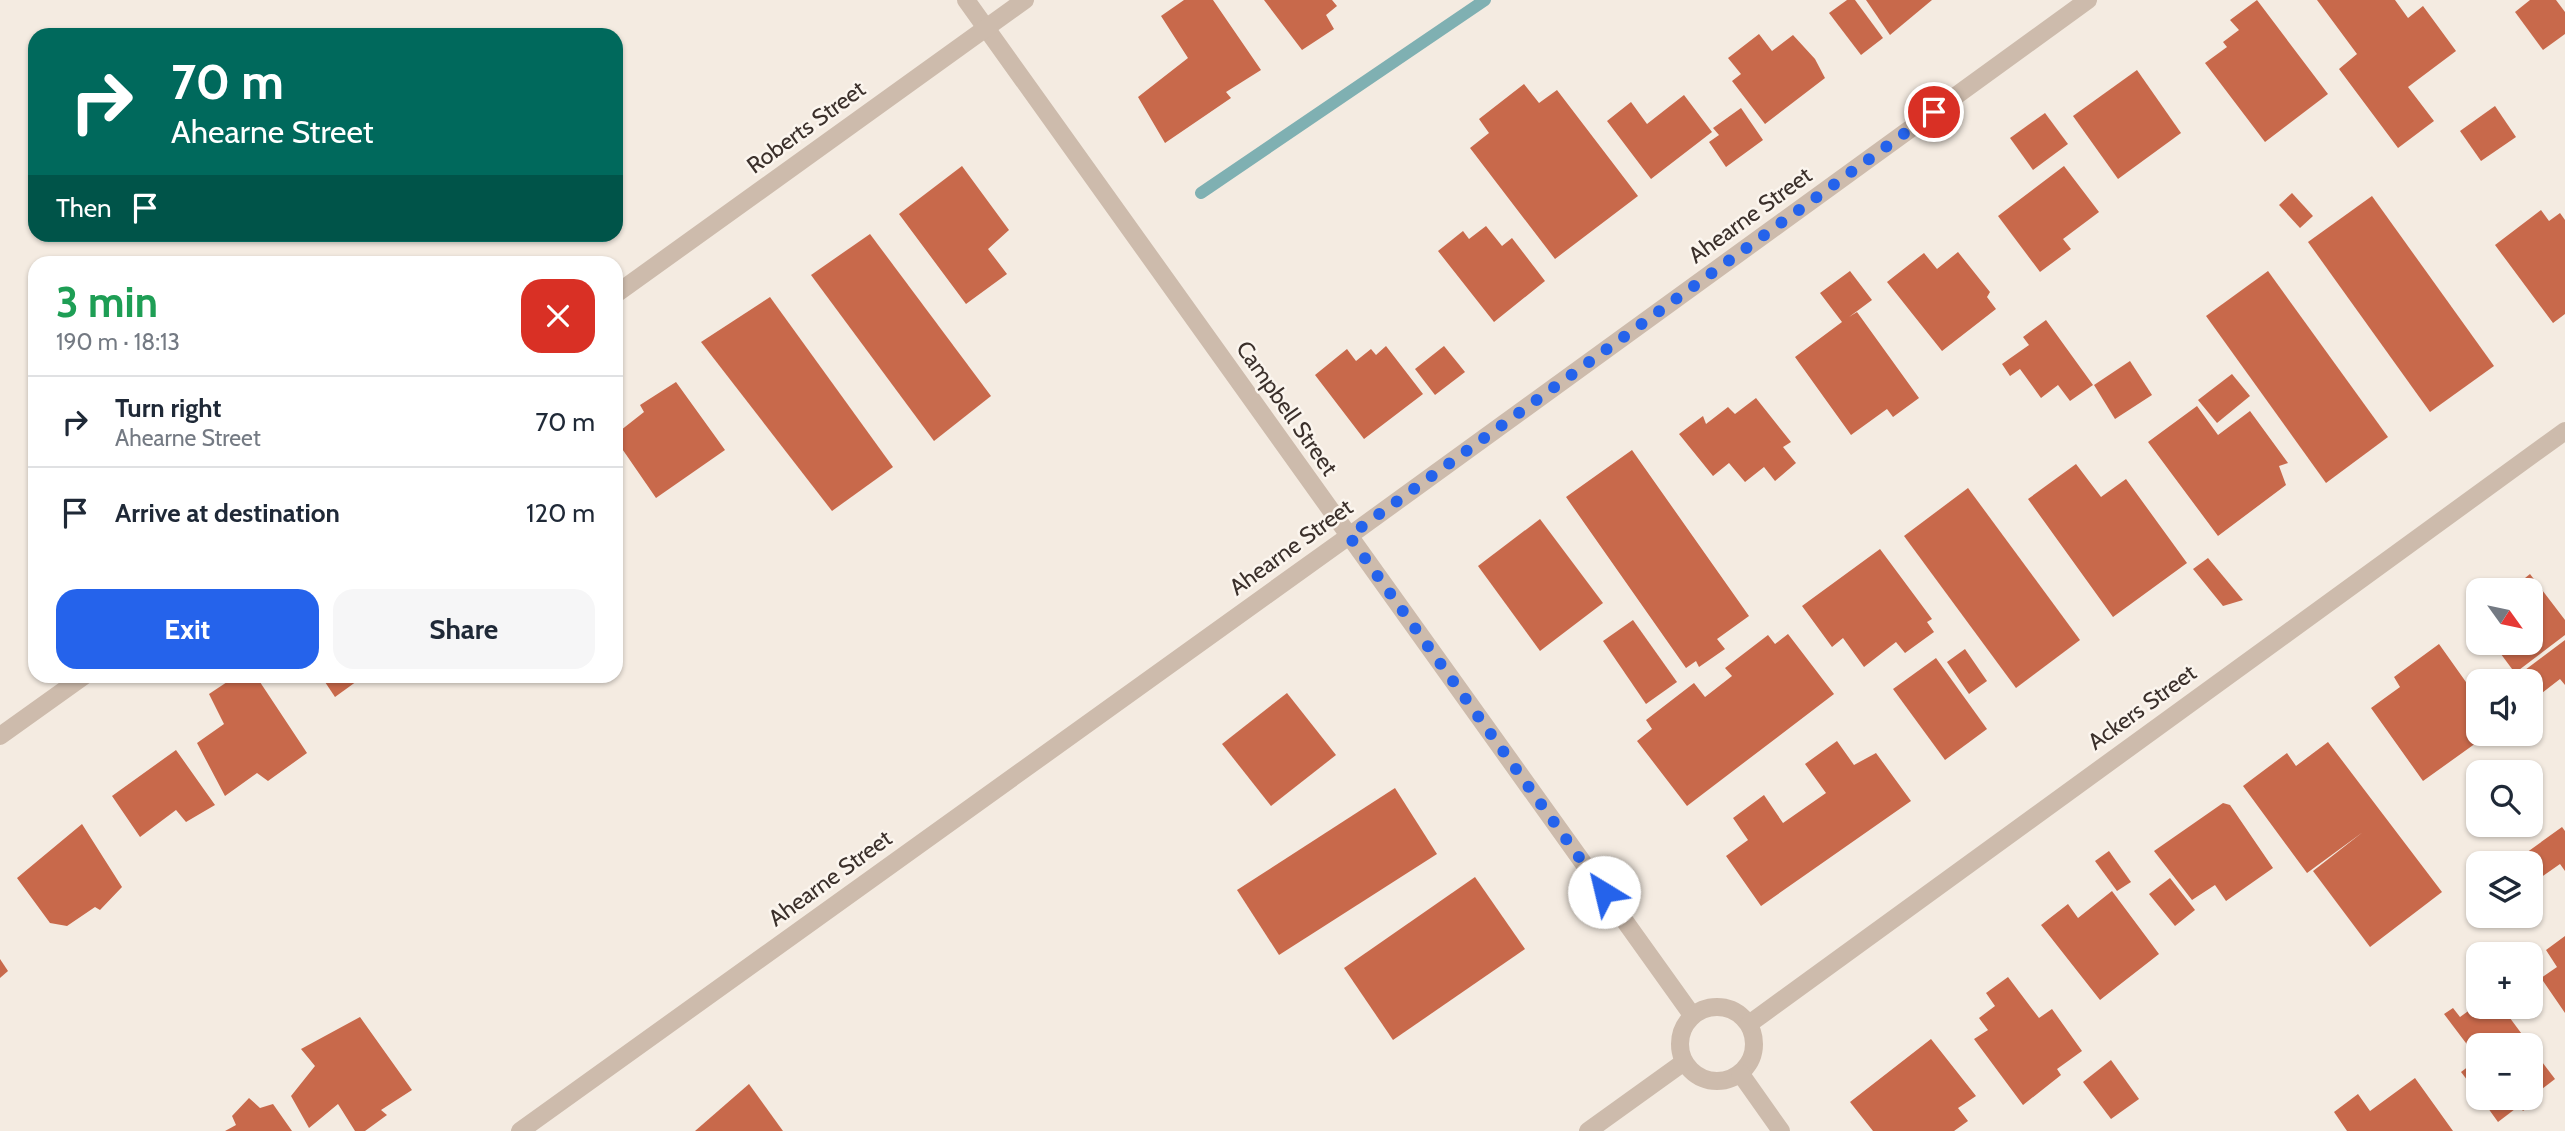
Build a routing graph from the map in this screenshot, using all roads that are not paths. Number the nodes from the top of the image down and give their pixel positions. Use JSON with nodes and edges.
{"nodes":[{"id":1,"x":966,"y":0,"type":"edge"},
{"id":2,"x":1025,"y":0,"type":"edge"},
{"id":3,"x":2088,"y":0,"type":"edge"},
{"id":4,"x":986,"y":28,"type":"junction"},
{"id":5,"x":623,"y":289,"type":"edge"},
{"id":6,"x":2565,"y":430,"type":"edge"},
{"id":7,"x":1349,"y":536,"type":"junction"},
{"id":8,"x":74,"y":683,"type":"edge"},
{"id":9,"x":0,"y":736,"type":"edge"},
{"id":10,"x":1692,"y":1015,"type":"junction"},
{"id":11,"x":1749,"y":1024,"type":"junction"},
{"id":12,"x":1684,"y":1062,"type":"junction"},
{"id":13,"x":1740,"y":1073,"type":"junction"},
{"id":14,"x":520,"y":1131,"type":"edge"},
{"id":15,"x":1588,"y":1131,"type":"edge"},
{"id":16,"x":1781,"y":1131,"type":"edge"}],
"edges":[{"from":1,"to":4,"type":"street","name":"Campbell Street"},
{"from":2,"to":4,"type":"street","name":"Roberts Street"},
{"from":3,"to":7,"type":"street","name":"Ahearne Street"},
{"from":4,"to":5,"type":"street","name":"Roberts Street"},
{"from":4,"to":7,"type":"street","name":"Campbell Street"},
{"from":6,"to":11,"type":"street","name":"Ackers Street"},
{"from":7,"to":10,"type":"street","name":"Campbell Street"},
{"from":7,"to":14,"type":"street","name":"Ahearne Street"},
{"from":8,"to":9,"type":"street"},
{"from":10,"to":11,"type":"street"},
{"from":10,"to":12,"type":"street"},
{"from":11,"to":13,"type":"street"},
{"from":12,"to":13,"type":"street"},
{"from":12,"to":15,"type":"street"},
{"from":13,"to":16,"type":"street"}]}
